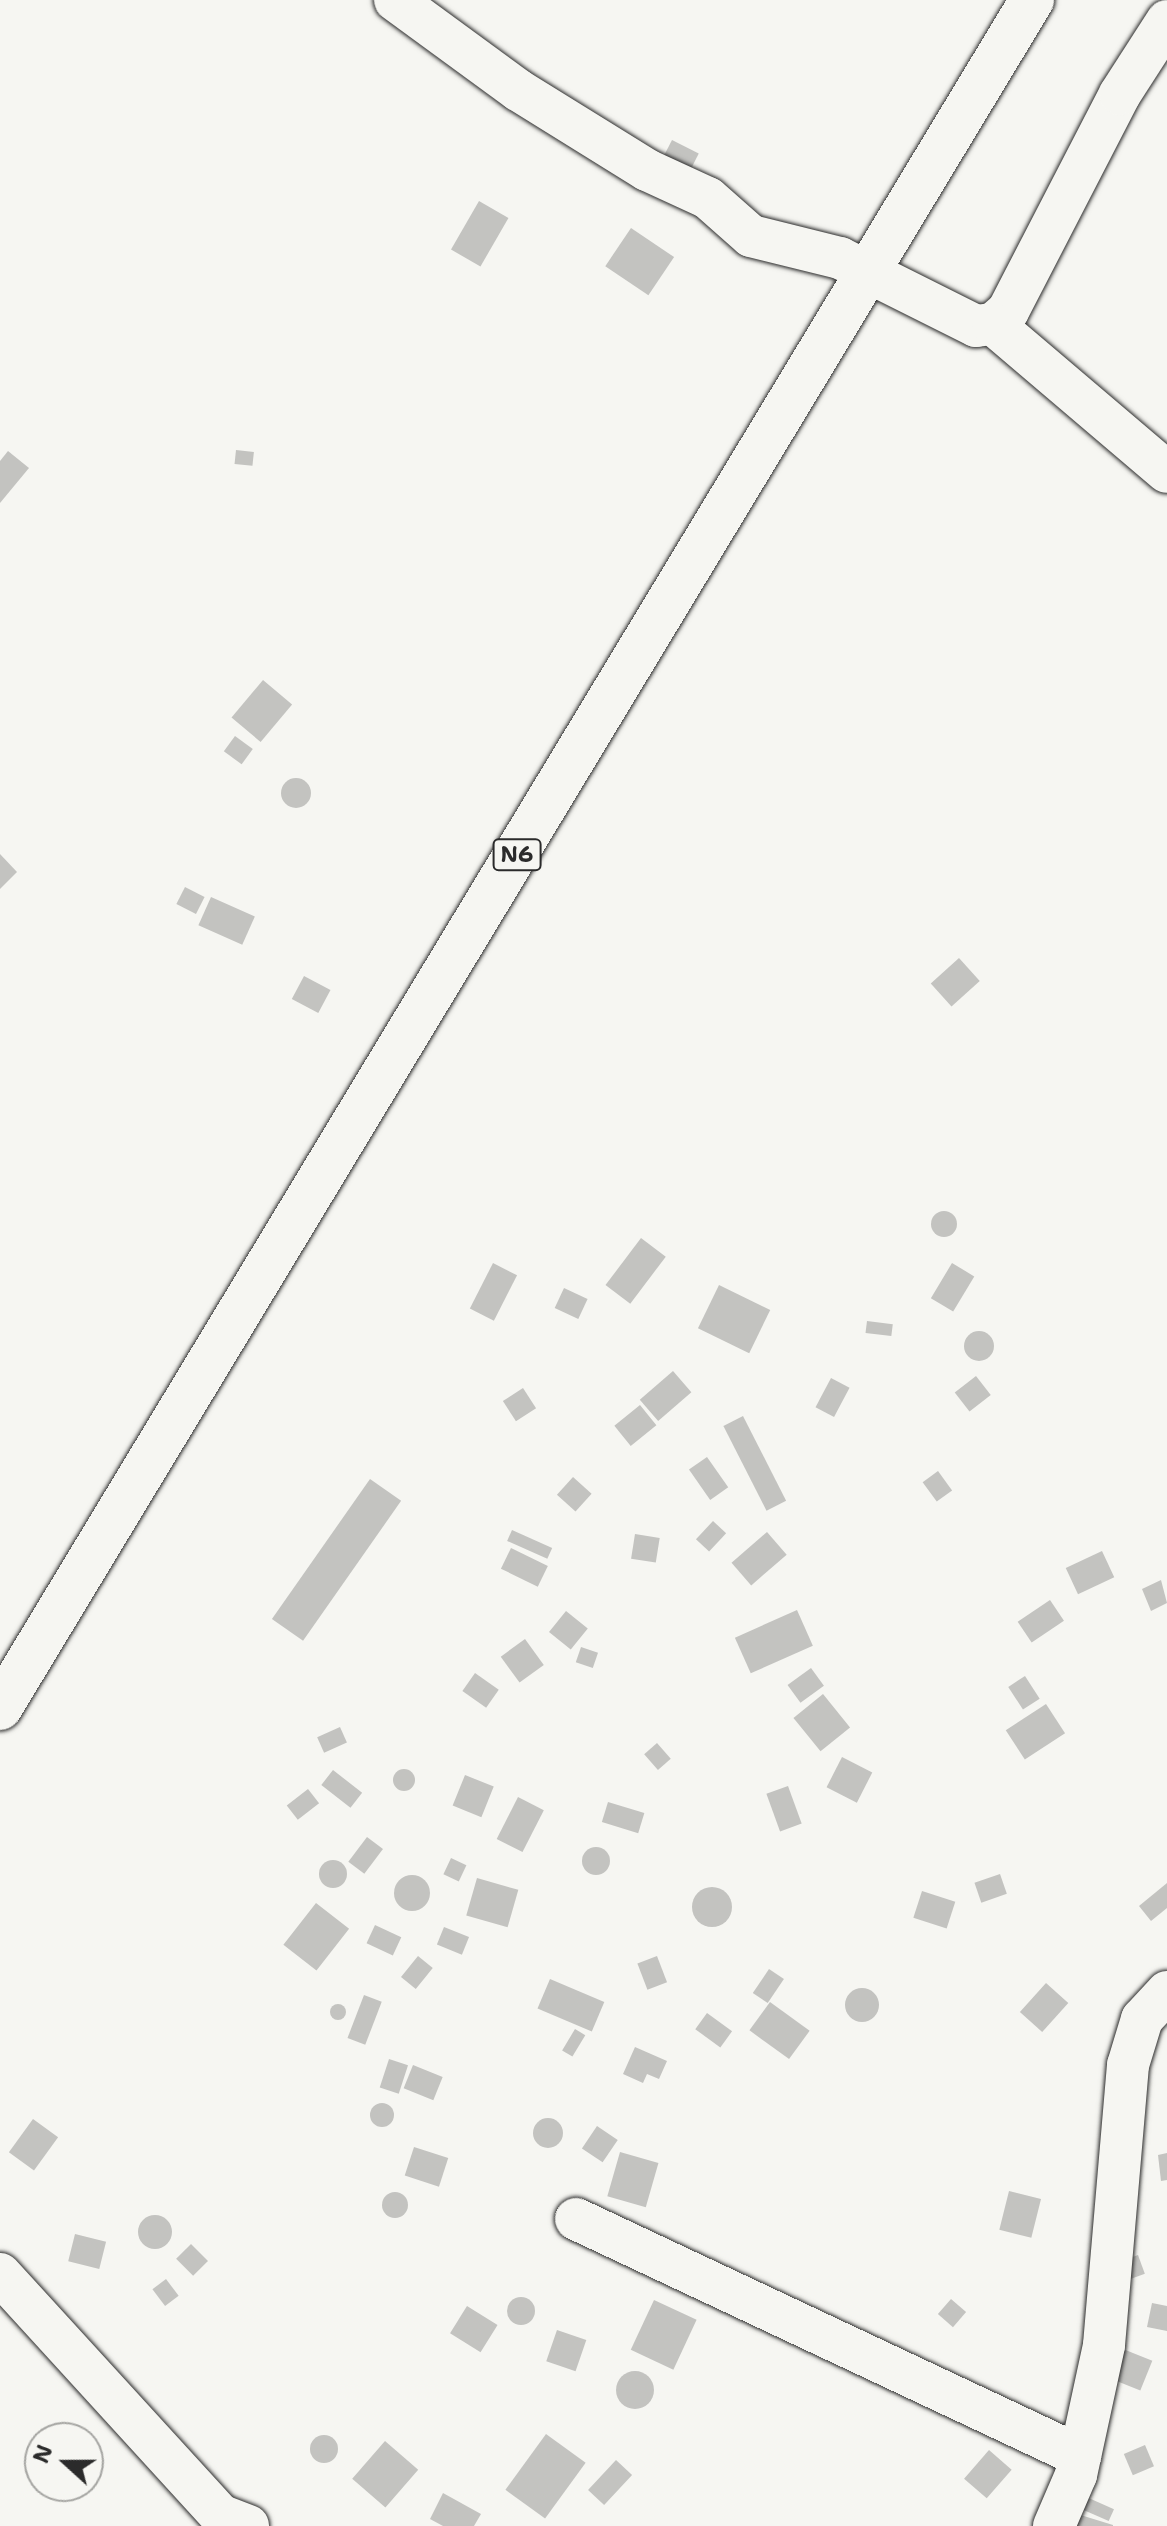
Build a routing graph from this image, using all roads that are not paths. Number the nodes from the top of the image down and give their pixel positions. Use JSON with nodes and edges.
{"nodes":[{"id":1,"x":395,"y":0,"type":"edge"},
{"id":2,"x":1032,"y":0,"type":"edge"},
{"id":3,"x":1167,"y":21,"type":"edge"},
{"id":4,"x":869,"y":271,"type":"junction"},
{"id":5,"x":993,"y":324,"type":"junction"},
{"id":6,"x":1167,"y":472,"type":"edge"},
{"id":7,"x":0,"y":1708,"type":"edge"},
{"id":8,"x":1167,"y":1992,"type":"edge"},
{"id":9,"x":576,"y":2219,"type":"dead end"},
{"id":10,"x":0,"y":2274,"type":"edge"},
{"id":11,"x":1080,"y":2456,"type":"junction"},
{"id":12,"x":248,"y":2526,"type":"edge"},
{"id":13,"x":1054,"y":2526,"type":"edge"}],
"edges":[{"from":1,"to":4,"type":"street"},
{"from":2,"to":4,"type":"highway","number":"N6"},
{"from":3,"to":5,"type":"street"},
{"from":4,"to":5,"type":"street"},
{"from":4,"to":7,"type":"highway","number":"N6"},
{"from":5,"to":6,"type":"street"},
{"from":8,"to":11,"type":"street"},
{"from":9,"to":11,"type":"street"},
{"from":10,"to":12,"type":"street"},
{"from":11,"to":13,"type":"street"}]}
